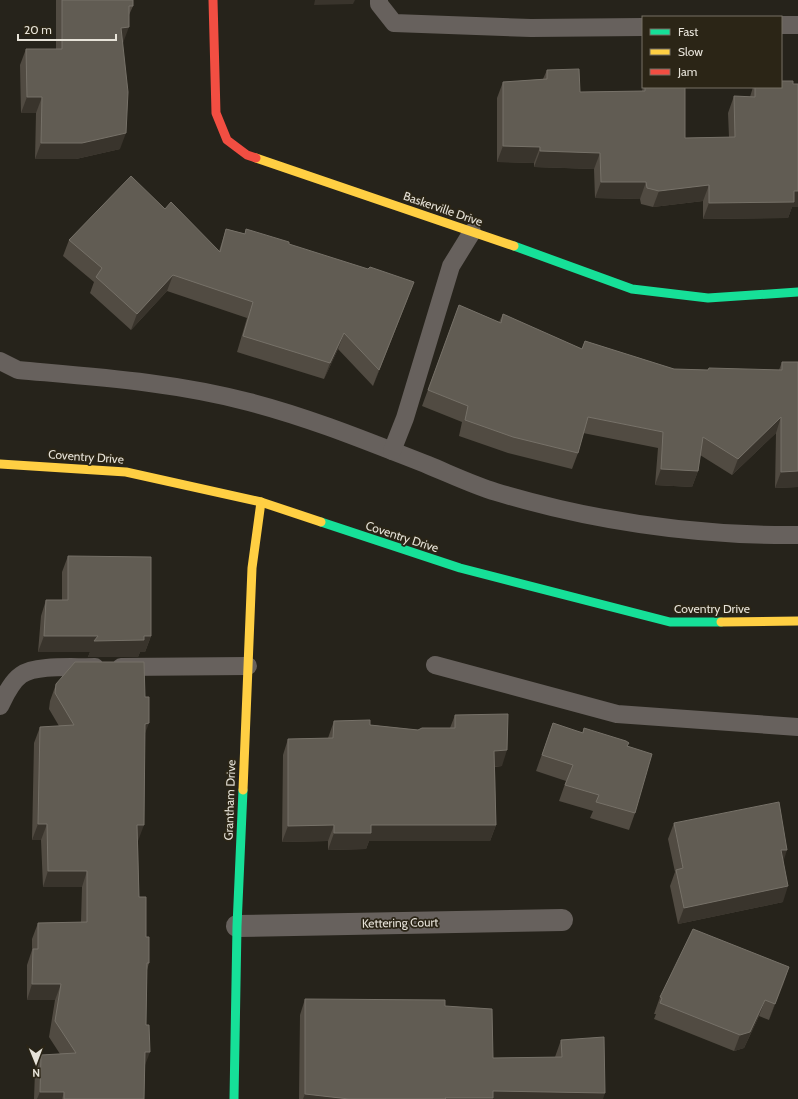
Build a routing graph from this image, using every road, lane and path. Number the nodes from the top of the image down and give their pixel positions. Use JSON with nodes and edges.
{"nodes":[{"id":1,"x":213,"y":0,"type":"edge"},
{"id":2,"x":379,"y":0,"type":"edge"},
{"id":3,"x":798,"y":25,"type":"edge"},
{"id":4,"x":782,"y":26,"type":"edge"},
{"id":5,"x":642,"y":27,"type":"edge"},
{"id":6,"x":472,"y":232,"type":"junction"},
{"id":7,"x":798,"y":292,"type":"edge"},
{"id":8,"x":0,"y":361,"type":"edge"},
{"id":9,"x":392,"y":451,"type":"junction"},
{"id":10,"x":0,"y":464,"type":"edge"},
{"id":11,"x":261,"y":502,"type":"junction"},
{"id":12,"x":798,"y":535,"type":"edge"},
{"id":13,"x":798,"y":621,"type":"edge"},
{"id":14,"x":436,"y":665,"type":"dead end"},
{"id":15,"x":248,"y":666,"type":"junction"},
{"id":16,"x":0,"y":706,"type":"edge"},
{"id":17,"x":798,"y":727,"type":"edge"},
{"id":18,"x":562,"y":920,"type":"dead end"},
{"id":19,"x":237,"y":926,"type":"junction"},
{"id":20,"x":234,"y":1099,"type":"edge"}],
"edges":[{"from":1,"to":6,"type":"street","name":"Baskerville Drive"},
{"from":2,"to":5,"type":"lane"},
{"from":3,"to":4,"type":"lane"},
{"from":6,"to":7,"type":"street","name":"Baskerville Drive"},
{"from":6,"to":9,"type":"lane"},
{"from":8,"to":9,"type":"lane"},
{"from":9,"to":12,"type":"lane"},
{"from":10,"to":11,"type":"street","name":"Coventry Drive"},
{"from":11,"to":13,"type":"street","name":"Coventry Drive"},
{"from":11,"to":15,"type":"street","name":"Grantham Drive"},
{"from":14,"to":17,"type":"lane"},
{"from":15,"to":16,"type":"lane"},
{"from":15,"to":19,"type":"street","name":"Grantham Drive"},
{"from":18,"to":19,"type":"street","name":"Kettering Court"},
{"from":19,"to":20,"type":"street","name":"Grantham Drive"}]}
